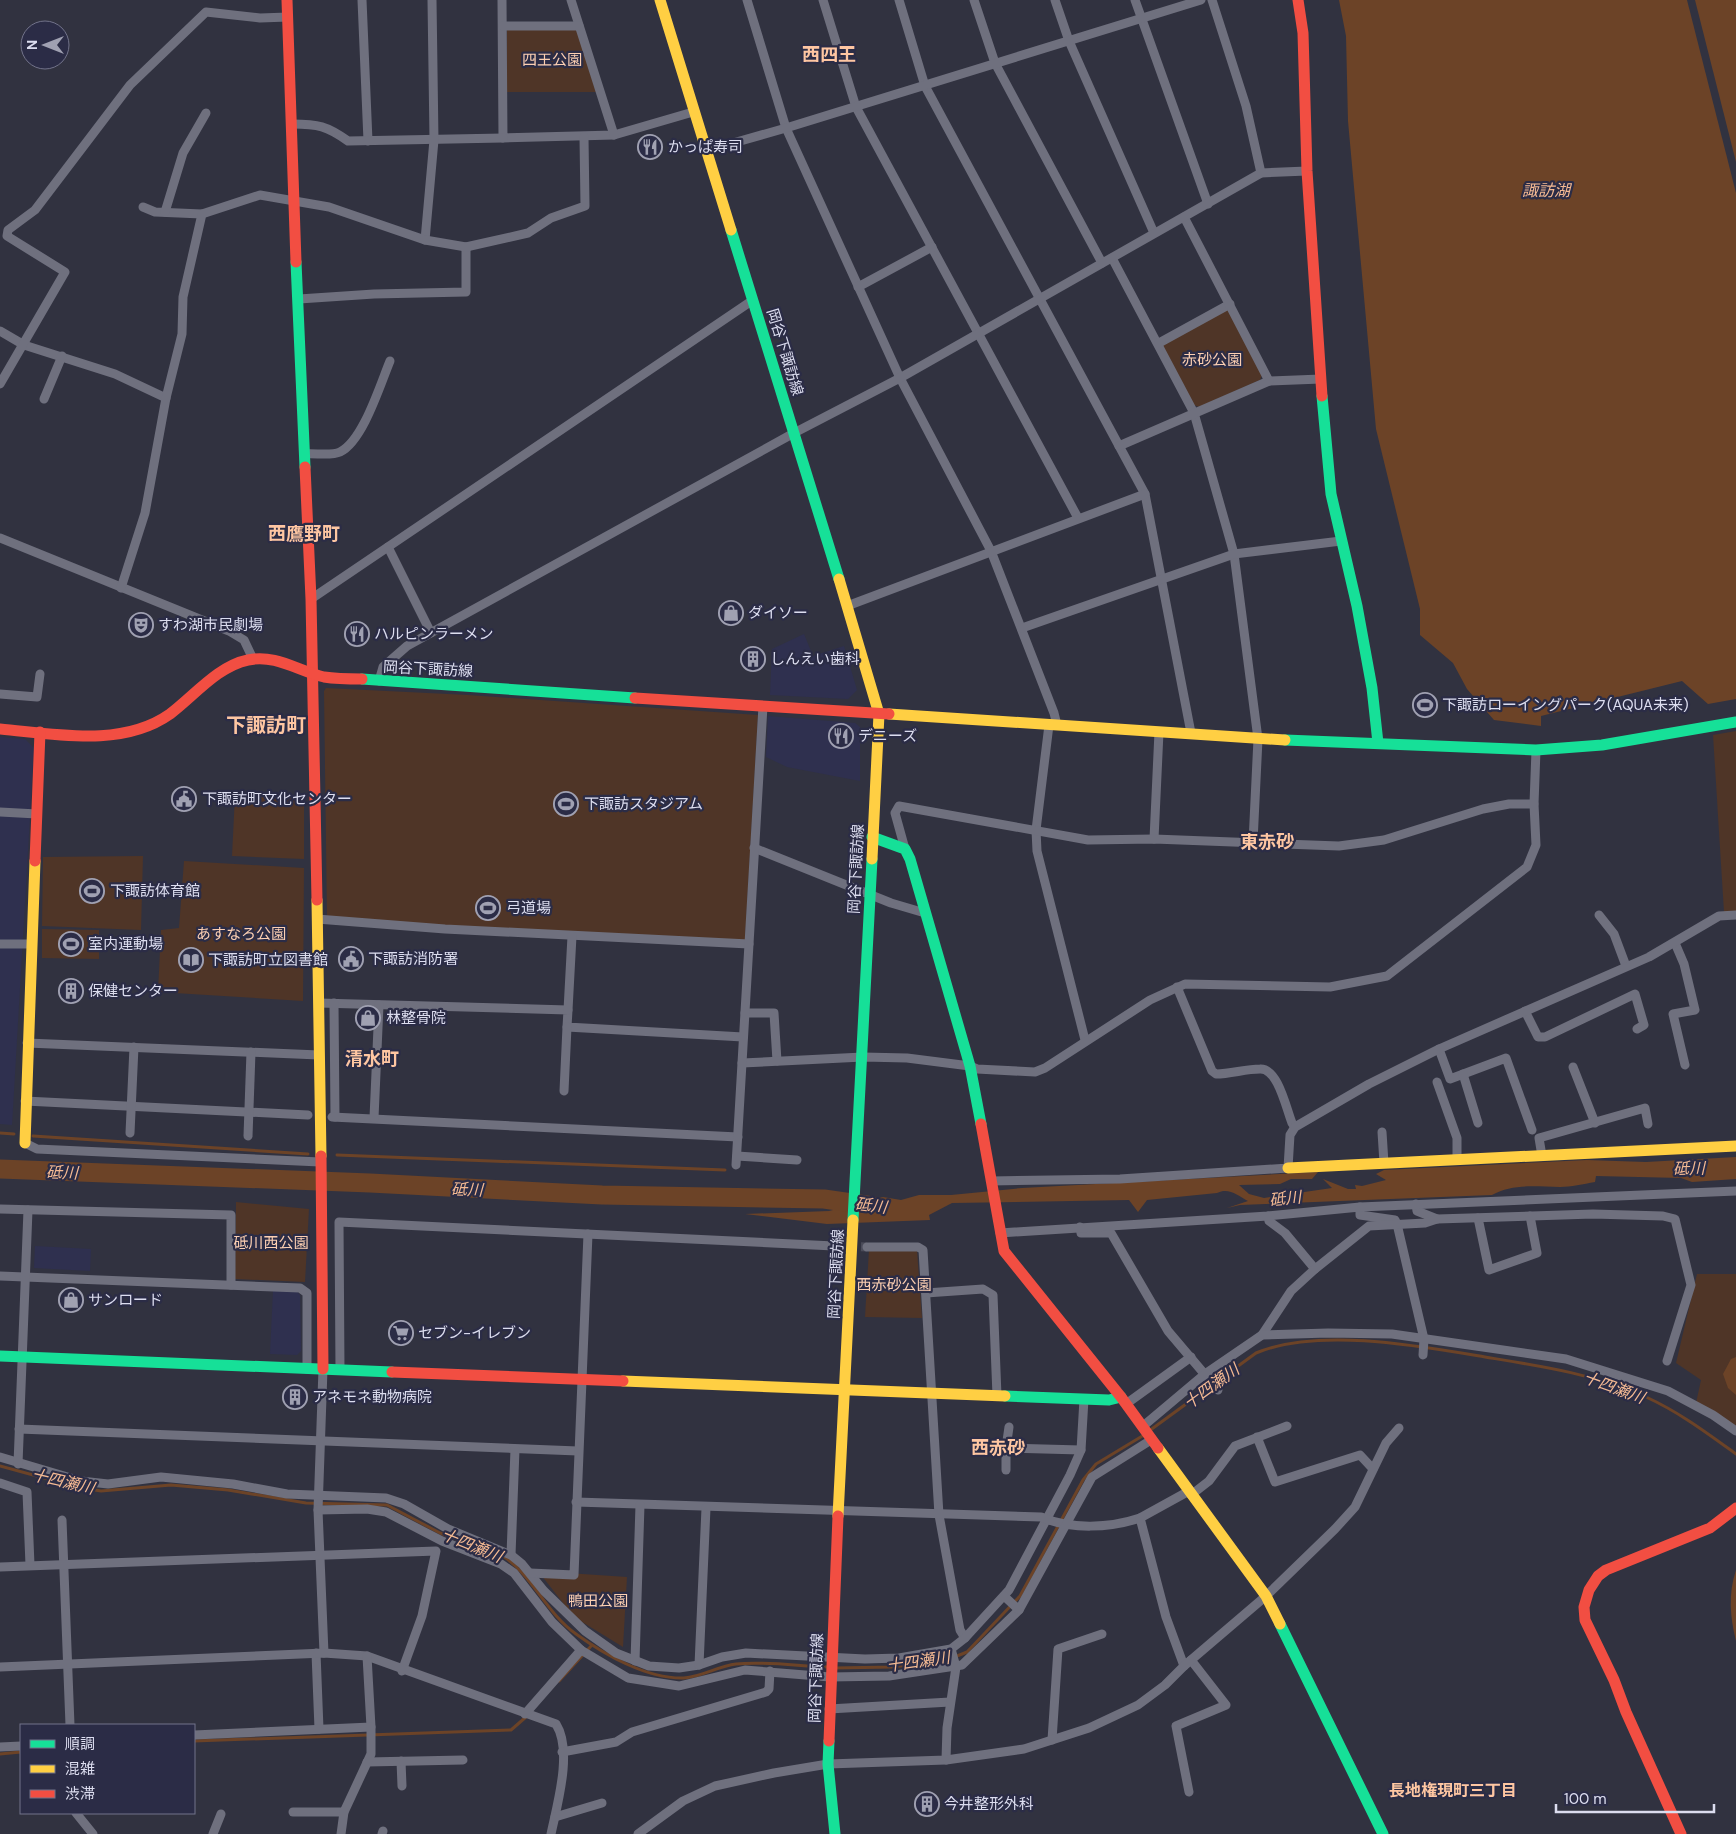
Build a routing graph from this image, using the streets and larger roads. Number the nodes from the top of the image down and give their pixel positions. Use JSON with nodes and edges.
{"nodes":[{"id":1,"x":287,"y":0,"type":"edge"},
{"id":2,"x":362,"y":0,"type":"edge"},
{"id":3,"x":432,"y":0,"type":"edge"},
{"id":4,"x":502,"y":0,"type":"edge"},
{"id":5,"x":571,"y":0,"type":"edge"},
{"id":6,"x":660,"y":0,"type":"edge"},
{"id":7,"x":747,"y":0,"type":"edge"},
{"id":8,"x":823,"y":0,"type":"edge"},
{"id":9,"x":899,"y":0,"type":"edge"},
{"id":10,"x":974,"y":0,"type":"edge"},
{"id":11,"x":1055,"y":0,"type":"edge"},
{"id":12,"x":1135,"y":0,"type":"edge"},
{"id":13,"x":1201,"y":0,"type":"edge"},
{"id":14,"x":1212,"y":0,"type":"edge"},
{"id":15,"x":1298,"y":0,"type":"edge"},
{"id":16,"x":288,"y":17,"type":"junction"},
{"id":17,"x":1142,"y":19,"type":"junction"},
{"id":18,"x":503,"y":26,"type":"junction"},
{"id":19,"x":579,"y":26,"type":"junction"},
{"id":20,"x":1069,"y":41,"type":"junction"},
{"id":21,"x":995,"y":64,"type":"junction"},
{"id":22,"x":926,"y":86,"type":"junction"},
{"id":23,"x":856,"y":107,"type":"junction"},
{"id":24,"x":693,"y":112,"type":"junction"},
{"id":25,"x":206,"y":113,"type":"dead end"},
{"id":26,"x":292,"y":124,"type":"junction"},
{"id":27,"x":786,"y":128,"type":"junction"},
{"id":28,"x":614,"y":135,"type":"junction"},
{"id":29,"x":584,"y":137,"type":"junction"},
{"id":30,"x":503,"y":138,"type":"junction"},
{"id":31,"x":434,"y":140,"type":"junction"},
{"id":32,"x":368,"y":142,"type":"junction"},
{"id":33,"x":705,"y":151,"type":"junction"},
{"id":34,"x":1307,"y":171,"type":"junction"},
{"id":35,"x":1261,"y":174,"type":"junction"},
{"id":36,"x":293,"y":200,"type":"junction"},
{"id":37,"x":1208,"y":204,"type":"junction"},
{"id":38,"x":143,"y":207,"type":"dead end"},
{"id":39,"x":164,"y":212,"type":"junction"},
{"id":40,"x":202,"y":214,"type":"junction"},
{"id":41,"x":1184,"y":217,"type":"junction"},
{"id":42,"x":1154,"y":234,"type":"junction"},
{"id":43,"x":425,"y":240,"type":"junction"},
{"id":44,"x":466,"y":247,"type":"junction"},
{"id":45,"x":932,"y":247,"type":"junction"},
{"id":46,"x":1112,"y":258,"type":"junction"},
{"id":47,"x":1102,"y":263,"type":"junction"},
{"id":48,"x":858,"y":287,"type":"junction"},
{"id":49,"x":299,"y":299,"type":"junction"},
{"id":50,"x":1039,"y":299,"type":"junction"},
{"id":51,"x":753,"y":300,"type":"junction"},
{"id":52,"x":1230,"y":304,"type":"junction"},
{"id":53,"x":0,"y":332,"type":"edge"},
{"id":54,"x":978,"y":333,"type":"junction"},
{"id":55,"x":1159,"y":343,"type":"junction"},
{"id":56,"x":24,"y":345,"type":"junction"},
{"id":57,"x":62,"y":356,"type":"junction"},
{"id":58,"x":390,"y":361,"type":"dead end"},
{"id":59,"x":900,"y":378,"type":"junction"},
{"id":60,"x":1321,"y":379,"type":"junction"},
{"id":61,"x":1269,"y":381,"type":"junction"},
{"id":62,"x":0,"y":384,"type":"edge"},
{"id":63,"x":166,"y":398,"type":"junction"},
{"id":64,"x":44,"y":399,"type":"dead end"},
{"id":65,"x":1194,"y":413,"type":"junction"},
{"id":66,"x":794,"y":433,"type":"junction"},
{"id":67,"x":1119,"y":446,"type":"junction"},
{"id":68,"x":305,"y":454,"type":"junction"},
{"id":69,"x":1145,"y":494,"type":"junction"},
{"id":70,"x":1078,"y":518,"type":"junction"},
{"id":71,"x":0,"y":538,"type":"edge"},
{"id":72,"x":1340,"y":541,"type":"junction"},
{"id":73,"x":388,"y":547,"type":"junction"},
{"id":74,"x":991,"y":551,"type":"junction"},
{"id":75,"x":1234,"y":554,"type":"junction"},
{"id":76,"x":1161,"y":580,"type":"junction"},
{"id":77,"x":121,"y":588,"type":"junction"},
{"id":78,"x":311,"y":599,"type":"junction"},
{"id":79,"x":847,"y":606,"type":"junction"},
{"id":80,"x":1022,"y":628,"type":"junction"},
{"id":81,"x":431,"y":633,"type":"junction"},
{"id":82,"x":253,"y":658,"type":"junction"},
{"id":83,"x":40,"y":674,"type":"dead end"},
{"id":84,"x":313,"y":674,"type":"junction"},
{"id":85,"x":379,"y":681,"type":"junction"},
{"id":86,"x":0,"y":694,"type":"edge"},
{"id":87,"x":763,"y":706,"type":"junction"},
{"id":88,"x":879,"y":714,"type":"junction"},
{"id":89,"x":1736,"y":722,"type":"edge"},
{"id":90,"x":1053,"y":725,"type":"junction"},
{"id":91,"x":0,"y":730,"type":"edge"},
{"id":92,"x":40,"y":732,"type":"junction"},
{"id":93,"x":1159,"y":732,"type":"junction"},
{"id":94,"x":1191,"y":734,"type":"junction"},
{"id":95,"x":1258,"y":738,"type":"junction"},
{"id":96,"x":1378,"y":743,"type":"junction"},
{"id":97,"x":1536,"y":750,"type":"junction"},
{"id":98,"x":1534,"y":804,"type":"junction"},
{"id":99,"x":0,"y":812,"type":"edge"},
{"id":100,"x":36,"y":814,"type":"junction"},
{"id":101,"x":1036,"y":830,"type":"junction"},
{"id":102,"x":872,"y":837,"type":"junction"},
{"id":103,"x":1154,"y":839,"type":"junction"},
{"id":104,"x":1253,"y":842,"type":"junction"},
{"id":105,"x":754,"y":848,"type":"junction"},
{"id":106,"x":905,"y":849,"type":"junction"},
{"id":107,"x":870,"y":892,"type":"junction"},
{"id":108,"x":925,"y":913,"type":"junction"},
{"id":109,"x":1599,"y":915,"type":"dead end"},
{"id":110,"x":1736,"y":915,"type":"edge"},
{"id":111,"x":317,"y":919,"type":"junction"},
{"id":112,"x":572,"y":936,"type":"junction"},
{"id":113,"x":1675,"y":943,"type":"junction"},
{"id":114,"x":0,"y":944,"type":"edge"},
{"id":115,"x":31,"y":944,"type":"junction"},
{"id":116,"x":749,"y":944,"type":"junction"},
{"id":117,"x":1626,"y":966,"type":"junction"},
{"id":118,"x":1178,"y":987,"type":"junction"},
{"id":119,"x":319,"y":1003,"type":"junction"},
{"id":120,"x":334,"y":1003,"type":"junction"},
{"id":121,"x":379,"y":1005,"type":"junction"},
{"id":122,"x":568,"y":1010,"type":"junction"},
{"id":123,"x":1525,"y":1011,"type":"junction"},
{"id":124,"x":745,"y":1013,"type":"junction"},
{"id":125,"x":567,"y":1026,"type":"junction"},
{"id":126,"x":1637,"y":1029,"type":"dead end"},
{"id":127,"x":743,"y":1038,"type":"junction"},
{"id":128,"x":1085,"y":1040,"type":"junction"},
{"id":129,"x":27,"y":1043,"type":"junction"},
{"id":130,"x":134,"y":1047,"type":"junction"},
{"id":131,"x":1439,"y":1049,"type":"junction"},
{"id":132,"x":251,"y":1052,"type":"junction"},
{"id":133,"x":319,"y":1055,"type":"junction"},
{"id":134,"x":863,"y":1057,"type":"junction"},
{"id":135,"x":777,"y":1061,"type":"junction"},
{"id":136,"x":742,"y":1063,"type":"junction"},
{"id":137,"x":970,"y":1066,"type":"junction"},
{"id":138,"x":1685,"y":1066,"type":"dead end"},
{"id":139,"x":1573,"y":1067,"type":"dead end"},
{"id":140,"x":1463,"y":1074,"type":"junction"},
{"id":141,"x":1438,"y":1082,"type":"dead end"},
{"id":142,"x":564,"y":1090,"type":"dead end"},
{"id":143,"x":25,"y":1101,"type":"junction"},
{"id":144,"x":132,"y":1105,"type":"junction"},
{"id":145,"x":249,"y":1110,"type":"junction"},
{"id":146,"x":308,"y":1115,"type":"dead end"},
{"id":147,"x":374,"y":1118,"type":"junction"},
{"id":148,"x":1478,"y":1123,"type":"dead end"},
{"id":149,"x":1595,"y":1123,"type":"junction"},
{"id":150,"x":1648,"y":1124,"type":"dead end"},
{"id":151,"x":1295,"y":1127,"type":"junction"},
{"id":152,"x":1532,"y":1130,"type":"dead end"},
{"id":153,"x":1382,"y":1132,"type":"dead end"},
{"id":154,"x":130,"y":1133,"type":"dead end"},
{"id":155,"x":248,"y":1136,"type":"dead end"},
{"id":156,"x":738,"y":1137,"type":"junction"},
{"id":157,"x":25,"y":1143,"type":"joint"},
{"id":158,"x":1736,"y":1146,"type":"edge"},
{"id":159,"x":737,"y":1156,"type":"junction"},
{"id":160,"x":1542,"y":1156,"type":"junction"},
{"id":161,"x":1457,"y":1159,"type":"junction"},
{"id":162,"x":798,"y":1160,"type":"dead end"},
{"id":163,"x":1384,"y":1163,"type":"junction"},
{"id":164,"x":321,"y":1164,"type":"junction"},
{"id":165,"x":736,"y":1165,"type":"dead end"},
{"id":166,"x":1288,"y":1168,"type":"junction"},
{"id":167,"x":992,"y":1186,"type":"junction"},
{"id":168,"x":1736,"y":1191,"type":"edge"},
{"id":169,"x":1416,"y":1204,"type":"junction"},
{"id":170,"x":1360,"y":1206,"type":"junction"},
{"id":171,"x":0,"y":1209,"type":"edge"},
{"id":172,"x":28,"y":1210,"type":"junction"},
{"id":173,"x":1268,"y":1216,"type":"junction"},
{"id":174,"x":1530,"y":1216,"type":"junction"},
{"id":175,"x":1478,"y":1218,"type":"junction"},
{"id":176,"x":1437,"y":1219,"type":"junction"},
{"id":177,"x":1397,"y":1224,"type":"junction"},
{"id":178,"x":1080,"y":1227,"type":"junction"},
{"id":179,"x":999,"y":1229,"type":"junction"},
{"id":180,"x":588,"y":1234,"type":"junction"},
{"id":181,"x":834,"y":1246,"type":"tunnel mouth"},
{"id":182,"x":867,"y":1247,"type":"tunnel mouth"},
{"id":183,"x":1315,"y":1269,"type":"junction"},
{"id":184,"x":0,"y":1276,"type":"edge"},
{"id":185,"x":25,"y":1277,"type":"junction"},
{"id":186,"x":231,"y":1285,"type":"junction"},
{"id":187,"x":926,"y":1293,"type":"junction"},
{"id":188,"x":1262,"y":1335,"type":"junction"},
{"id":189,"x":1424,"y":1340,"type":"junction"},
{"id":190,"x":1423,"y":1354,"type":"dead end"},
{"id":191,"x":0,"y":1356,"type":"edge"},
{"id":192,"x":22,"y":1356,"type":"junction"},
{"id":193,"x":1191,"y":1357,"type":"junction"},
{"id":194,"x":1667,"y":1361,"type":"dead end"},
{"id":195,"x":307,"y":1369,"type":"junction"},
{"id":196,"x":322,"y":1370,"type":"junction"},
{"id":197,"x":340,"y":1370,"type":"junction"},
{"id":198,"x":1206,"y":1375,"type":"junction"},
{"id":199,"x":582,"y":1379,"type":"junction"},
{"id":200,"x":845,"y":1390,"type":"junction"},
{"id":201,"x":1217,"y":1390,"type":"dead end"},
{"id":202,"x":932,"y":1393,"type":"junction"},
{"id":203,"x":997,"y":1396,"type":"junction"},
{"id":204,"x":1084,"y":1399,"type":"junction"},
{"id":205,"x":1123,"y":1400,"type":"junction"},
{"id":206,"x":1287,"y":1426,"type":"dead end"},
{"id":207,"x":1009,"y":1427,"type":"dead end"},
{"id":208,"x":1142,"y":1428,"type":"junction"},
{"id":209,"x":1399,"y":1428,"type":"dead end"},
{"id":210,"x":19,"y":1429,"type":"junction"},
{"id":211,"x":1736,"y":1431,"type":"edge"},
{"id":212,"x":1257,"y":1437,"type":"junction"},
{"id":213,"x":319,"y":1440,"type":"junction"},
{"id":214,"x":1151,"y":1440,"type":"junction"},
{"id":215,"x":1006,"y":1448,"type":"junction"},
{"id":216,"x":515,"y":1449,"type":"junction"},
{"id":217,"x":1081,"y":1450,"type":"junction"},
{"id":218,"x":578,"y":1451,"type":"junction"},
{"id":219,"x":0,"y":1457,"type":"edge"},
{"id":220,"x":18,"y":1464,"type":"junction"},
{"id":221,"x":1373,"y":1469,"type":"junction"},
{"id":222,"x":1006,"y":1470,"type":"dead end"},
{"id":223,"x":0,"y":1483,"type":"edge"},
{"id":224,"x":1190,"y":1493,"type":"junction"},
{"id":225,"x":318,"y":1496,"type":"junction"},
{"id":226,"x":576,"y":1502,"type":"junction"},
{"id":227,"x":640,"y":1505,"type":"junction"},
{"id":228,"x":706,"y":1508,"type":"junction"},
{"id":229,"x":1736,"y":1508,"type":"edge"},
{"id":230,"x":318,"y":1510,"type":"junction"},
{"id":231,"x":838,"y":1512,"type":"junction"},
{"id":232,"x":939,"y":1516,"type":"junction"},
{"id":233,"x":1140,"y":1518,"type":"junction"},
{"id":234,"x":1048,"y":1519,"type":"junction"},
{"id":235,"x":62,"y":1520,"type":"dead end"},
{"id":236,"x":1063,"y":1525,"type":"junction"},
{"id":237,"x":320,"y":1553,"type":"junction"},
{"id":238,"x":510,"y":1555,"type":"junction"},
{"id":239,"x":64,"y":1564,"type":"junction"},
{"id":240,"x":30,"y":1566,"type":"junction"},
{"id":241,"x":0,"y":1567,"type":"edge"},
{"id":242,"x":530,"y":1573,"type":"junction"},
{"id":243,"x":1266,"y":1596,"type":"junction"},
{"id":244,"x":1005,"y":1597,"type":"junction"},
{"id":245,"x":1018,"y":1609,"type":"junction"},
{"id":246,"x":558,"y":1616,"type":"junction"},
{"id":247,"x":1102,"y":1634,"type":"dead end"},
{"id":248,"x":964,"y":1638,"type":"junction"},
{"id":249,"x":581,"y":1650,"type":"junction"},
{"id":250,"x":951,"y":1650,"type":"junction"},
{"id":251,"x":320,"y":1653,"type":"junction"},
{"id":252,"x":367,"y":1656,"type":"junction"},
{"id":253,"x":830,"y":1659,"type":"junction"},
{"id":254,"x":634,"y":1661,"type":"junction"},
{"id":255,"x":1187,"y":1663,"type":"junction"},
{"id":256,"x":66,"y":1664,"type":"junction"},
{"id":257,"x":699,"y":1665,"type":"junction"},
{"id":258,"x":955,"y":1665,"type":"junction"},
{"id":259,"x":0,"y":1667,"type":"edge"},
{"id":260,"x":402,"y":1670,"type":"junction"},
{"id":261,"x":770,"y":1671,"type":"junction"},
{"id":262,"x":830,"y":1676,"type":"junction"},
{"id":263,"x":950,"y":1702,"type":"junction"},
{"id":264,"x":829,"y":1709,"type":"junction"},
{"id":265,"x":525,"y":1714,"type":"junction"},
{"id":266,"x":70,"y":1724,"type":"edge"},
{"id":267,"x":371,"y":1727,"type":"junction"},
{"id":268,"x":319,"y":1729,"type":"junction"},
{"id":269,"x":195,"y":1735,"type":"edge"},
{"id":270,"x":1052,"y":1740,"type":"junction"},
{"id":271,"x":20,"y":1746,"type":"edge"},
{"id":272,"x":0,"y":1747,"type":"edge"},
{"id":273,"x":562,"y":1752,"type":"junction"},
{"id":274,"x":463,"y":1760,"type":"dead end"},
{"id":275,"x":946,"y":1760,"type":"junction"},
{"id":276,"x":401,"y":1761,"type":"junction"},
{"id":277,"x":367,"y":1762,"type":"junction"},
{"id":278,"x":828,"y":1764,"type":"junction"},
{"id":279,"x":402,"y":1786,"type":"dead end"},
{"id":280,"x":1189,"y":1792,"type":"dead end"},
{"id":281,"x":602,"y":1804,"type":"dead end"},
{"id":282,"x":293,"y":1812,"type":"dead end"},
{"id":283,"x":344,"y":1812,"type":"junction"},
{"id":284,"x":77,"y":1814,"type":"edge"},
{"id":285,"x":221,"y":1814,"type":"dead end"},
{"id":286,"x":555,"y":1817,"type":"junction"},
{"id":287,"x":85,"y":1830,"type":"edge"},
{"id":288,"x":93,"y":1834,"type":"edge"},
{"id":289,"x":213,"y":1834,"type":"edge"},
{"id":290,"x":341,"y":1834,"type":"edge"},
{"id":291,"x":551,"y":1834,"type":"edge"},
{"id":292,"x":638,"y":1834,"type":"edge"},
{"id":293,"x":834,"y":1834,"type":"edge"},
{"id":294,"x":1383,"y":1834,"type":"edge"},
{"id":295,"x":1681,"y":1834,"type":"edge"}],
"edges":[{"from":1,"to":16,"type":"street"},
{"from":2,"to":32,"type":"street"},
{"from":3,"to":31,"type":"street"},
{"from":4,"to":18,"type":"street"},
{"from":5,"to":19,"type":"street"},
{"from":6,"to":24,"type":"street","name":"岡谷下諏訪線"},
{"from":7,"to":27,"type":"street"},
{"from":8,"to":23,"type":"street"},
{"from":9,"to":22,"type":"street"},
{"from":10,"to":21,"type":"street"},
{"from":11,"to":20,"type":"street"},
{"from":12,"to":17,"type":"street"},
{"from":13,"to":17,"type":"street"},
{"from":14,"to":35,"type":"street"},
{"from":15,"to":34,"type":"street"},
{"from":16,"to":26,"type":"street"},
{"from":16,"to":56,"type":"street"},
{"from":17,"to":20,"type":"street"},
{"from":17,"to":37,"type":"street"},
{"from":18,"to":19,"type":"street"},
{"from":18,"to":30,"type":"street"},
{"from":19,"to":28,"type":"street"},
{"from":20,"to":21,"type":"street"},
{"from":20,"to":42,"type":"street"},
{"from":21,"to":22,"type":"street"},
{"from":21,"to":47,"type":"street"},
{"from":22,"to":23,"type":"street"},
{"from":22,"to":50,"type":"street"},
{"from":23,"to":27,"type":"street"},
{"from":23,"to":45,"type":"street"},
{"from":24,"to":28,"type":"street"},
{"from":24,"to":33,"type":"street","name":"岡谷下諏訪線"},
{"from":25,"to":39,"type":"street"},
{"from":26,"to":32,"type":"street"},
{"from":26,"to":36,"type":"street"},
{"from":27,"to":33,"type":"street"},
{"from":27,"to":48,"type":"street"},
{"from":28,"to":29,"type":"street"},
{"from":29,"to":30,"type":"street"},
{"from":29,"to":44,"type":"street"},
{"from":30,"to":31,"type":"street"},
{"from":31,"to":32,"type":"street"},
{"from":31,"to":43,"type":"street"},
{"from":33,"to":51,"type":"street","name":"岡谷下諏訪線"},
{"from":34,"to":35,"type":"street"},
{"from":34,"to":60,"type":"street"},
{"from":35,"to":37,"type":"street"},
{"from":36,"to":40,"type":"street"},
{"from":36,"to":43,"type":"street"},
{"from":36,"to":49,"type":"street"},
{"from":37,"to":41,"type":"street"},
{"from":38,"to":39,"type":"street"},
{"from":39,"to":40,"type":"street"},
{"from":40,"to":63,"type":"street"},
{"from":41,"to":42,"type":"street"},
{"from":41,"to":52,"type":"street"},
{"from":42,"to":46,"type":"street"},
{"from":43,"to":44,"type":"street"},
{"from":44,"to":49,"type":"street"},
{"from":45,"to":48,"type":"street"},
{"from":45,"to":54,"type":"street"},
{"from":46,"to":47,"type":"street"},
{"from":46,"to":55,"type":"street"},
{"from":47,"to":50,"type":"street"},
{"from":48,"to":59,"type":"street"},
{"from":49,"to":68,"type":"street"},
{"from":50,"to":54,"type":"street"},
{"from":50,"to":67,"type":"street"},
{"from":51,"to":66,"type":"street","name":"岡谷下諏訪線"},
{"from":51,"to":73,"type":"street"},
{"from":52,"to":55,"type":"street"},
{"from":52,"to":61,"type":"street"},
{"from":53,"to":56,"type":"street"},
{"from":54,"to":59,"type":"street"},
{"from":54,"to":70,"type":"street"},
{"from":55,"to":65,"type":"street"},
{"from":56,"to":57,"type":"street"},
{"from":56,"to":62,"type":"street"},
{"from":57,"to":63,"type":"street"},
{"from":57,"to":64,"type":"street"},
{"from":58,"to":68,"type":"street"},
{"from":59,"to":66,"type":"street"},
{"from":59,"to":74,"type":"street"},
{"from":60,"to":61,"type":"street"},
{"from":60,"to":72,"type":"street"},
{"from":61,"to":65,"type":"street"},
{"from":63,"to":77,"type":"street"},
{"from":65,"to":67,"type":"street"},
{"from":65,"to":75,"type":"street"},
{"from":66,"to":79,"type":"street","name":"岡谷下諏訪線"},
{"from":66,"to":81,"type":"street"},
{"from":67,"to":69,"type":"street"},
{"from":68,"to":78,"type":"street"},
{"from":69,"to":70,"type":"street"},
{"from":69,"to":76,"type":"street"},
{"from":70,"to":74,"type":"street"},
{"from":71,"to":77,"type":"street"},
{"from":72,"to":75,"type":"street"},
{"from":72,"to":96,"type":"street"},
{"from":73,"to":78,"type":"street"},
{"from":73,"to":81,"type":"street"},
{"from":74,"to":79,"type":"street"},
{"from":74,"to":80,"type":"street"},
{"from":75,"to":76,"type":"street"},
{"from":75,"to":95,"type":"street"},
{"from":76,"to":80,"type":"street"},
{"from":76,"to":94,"type":"street"},
{"from":77,"to":82,"type":"street"},
{"from":78,"to":84,"type":"street"},
{"from":79,"to":88,"type":"street","name":"岡谷下諏訪線"},
{"from":80,"to":90,"type":"street"},
{"from":81,"to":85,"type":"street"},
{"from":82,"to":84,"type":"street","name":"岡谷下諏訪線"},
{"from":82,"to":92,"type":"street"},
{"from":83,"to":86,"type":"street"},
{"from":84,"to":85,"type":"street","name":"岡谷下諏訪線"},
{"from":84,"to":111,"type":"street"},
{"from":85,"to":87,"type":"street","name":"岡谷下諏訪線"},
{"from":87,"to":88,"type":"street","name":"岡谷下諏訪線"},
{"from":87,"to":105,"type":"street"},
{"from":88,"to":90,"type":"street"},
{"from":88,"to":102,"type":"street","name":"岡谷下諏訪線"},
{"from":89,"to":97,"type":"street"},
{"from":90,"to":93,"type":"street"},
{"from":90,"to":101,"type":"street"},
{"from":91,"to":92,"type":"street"},
{"from":92,"to":100,"type":"street"},
{"from":93,"to":94,"type":"street"},
{"from":93,"to":103,"type":"street"},
{"from":94,"to":95,"type":"street"},
{"from":95,"to":96,"type":"street"},
{"from":95,"to":104,"type":"street"},
{"from":96,"to":97,"type":"street"},
{"from":97,"to":98,"type":"street"},
{"from":98,"to":104,"type":"street"},
{"from":98,"to":118,"type":"street"},
{"from":99,"to":100,"type":"street"},
{"from":100,"to":115,"type":"street"},
{"from":101,"to":103,"type":"street"},
{"from":101,"to":106,"type":"street"},
{"from":101,"to":128,"type":"street"},
{"from":102,"to":106,"type":"street"},
{"from":102,"to":107,"type":"street","name":"岡谷下諏訪線"},
{"from":103,"to":104,"type":"street"},
{"from":105,"to":107,"type":"street"},
{"from":105,"to":116,"type":"street"},
{"from":106,"to":108,"type":"street"},
{"from":107,"to":108,"type":"street"},
{"from":107,"to":134,"type":"street","name":"岡谷下諏訪線"},
{"from":108,"to":137,"type":"street"},
{"from":109,"to":117,"type":"street"},
{"from":110,"to":113,"type":"street"},
{"from":111,"to":112,"type":"street"},
{"from":111,"to":119,"type":"street"},
{"from":112,"to":116,"type":"street"},
{"from":112,"to":122,"type":"street"},
{"from":113,"to":117,"type":"street"},
{"from":113,"to":138,"type":"street"},
{"from":114,"to":115,"type":"street"},
{"from":115,"to":129,"type":"street"},
{"from":116,"to":124,"type":"street"},
{"from":117,"to":123,"type":"street"},
{"from":118,"to":128,"type":"street"},
{"from":118,"to":151,"type":"street"},
{"from":119,"to":120,"type":"street"},
{"from":119,"to":133,"type":"street"},
{"from":120,"to":121,"type":"street"},
{"from":120,"to":147,"type":"street"},
{"from":121,"to":122,"type":"street"},
{"from":121,"to":147,"type":"street"},
{"from":122,"to":125,"type":"street"},
{"from":123,"to":126,"type":"street"},
{"from":123,"to":131,"type":"street"},
{"from":124,"to":127,"type":"street"},
{"from":124,"to":135,"type":"street"},
{"from":125,"to":127,"type":"street"},
{"from":125,"to":142,"type":"street"},
{"from":127,"to":136,"type":"street"},
{"from":128,"to":137,"type":"street"},
{"from":129,"to":130,"type":"street"},
{"from":129,"to":143,"type":"street"},
{"from":130,"to":132,"type":"street"},
{"from":130,"to":144,"type":"street"},
{"from":131,"to":140,"type":"street"},
{"from":131,"to":151,"type":"street"},
{"from":132,"to":133,"type":"street"},
{"from":132,"to":145,"type":"street"},
{"from":133,"to":164,"type":"street"},
{"from":134,"to":135,"type":"street"},
{"from":134,"to":137,"type":"street"},
{"from":134,"to":200,"type":"street","name":"岡谷下諏訪線"},
{"from":135,"to":136,"type":"street"},
{"from":136,"to":156,"type":"street"},
{"from":137,"to":167,"type":"street"},
{"from":139,"to":149,"type":"street"},
{"from":140,"to":148,"type":"street"},
{"from":140,"to":152,"type":"street"},
{"from":141,"to":161,"type":"street"},
{"from":143,"to":144,"type":"street"},
{"from":143,"to":157,"type":"street"},
{"from":144,"to":145,"type":"street"},
{"from":144,"to":154,"type":"street"},
{"from":145,"to":146,"type":"street"},
{"from":145,"to":155,"type":"street"},
{"from":147,"to":156,"type":"street"},
{"from":149,"to":150,"type":"street"},
{"from":149,"to":160,"type":"street"},
{"from":151,"to":166,"type":"street"},
{"from":153,"to":163,"type":"street"},
{"from":156,"to":159,"type":"street"},
{"from":157,"to":164,"type":"street"},
{"from":158,"to":160,"type":"street"},
{"from":159,"to":162,"type":"street"},
{"from":159,"to":165,"type":"street"},
{"from":160,"to":161,"type":"street"},
{"from":161,"to":163,"type":"street"},
{"from":163,"to":166,"type":"street"},
{"from":164,"to":196,"type":"street"},
{"from":166,"to":167,"type":"street"},
{"from":167,"to":179,"type":"street"},
{"from":168,"to":169,"type":"street"},
{"from":169,"to":170,"type":"street"},
{"from":169,"to":176,"type":"street"},
{"from":170,"to":173,"type":"street"},
{"from":170,"to":177,"type":"street"},
{"from":171,"to":172,"type":"street"},
{"from":172,"to":185,"type":"street"},
{"from":172,"to":186,"type":"street"},
{"from":173,"to":178,"type":"street"},
{"from":173,"to":183,"type":"street"},
{"from":174,"to":175,"type":"street"},
{"from":174,"to":175,"type":"street"},
{"from":174,"to":194,"type":"street"},
{"from":175,"to":176,"type":"street"},
{"from":176,"to":177,"type":"street"},
{"from":177,"to":183,"type":"street"},
{"from":177,"to":189,"type":"street"},
{"from":178,"to":179,"type":"street"},
{"from":178,"to":193,"type":"street"},
{"from":179,"to":205,"type":"street"},
{"from":180,"to":181,"type":"street"},
{"from":180,"to":197,"type":"street"},
{"from":180,"to":199,"type":"street"},
{"from":182,"to":187,"type":"street"},
{"from":183,"to":188,"type":"street"},
{"from":184,"to":185,"type":"street"},
{"from":185,"to":186,"type":"street"},
{"from":185,"to":192,"type":"street"},
{"from":186,"to":195,"type":"street"},
{"from":187,"to":202,"type":"street"},
{"from":187,"to":203,"type":"street"},
{"from":188,"to":189,"type":"street"},
{"from":188,"to":198,"type":"street"},
{"from":189,"to":190,"type":"street"},
{"from":189,"to":211,"type":"street"},
{"from":191,"to":192,"type":"street"},
{"from":192,"to":195,"type":"street"},
{"from":192,"to":210,"type":"street"},
{"from":193,"to":198,"type":"street"},
{"from":193,"to":205,"type":"street"},
{"from":195,"to":196,"type":"street"},
{"from":196,"to":197,"type":"street"},
{"from":196,"to":213,"type":"street"},
{"from":197,"to":199,"type":"street"},
{"from":198,"to":201,"type":"street"},
{"from":198,"to":208,"type":"street"},
{"from":199,"to":200,"type":"street"},
{"from":199,"to":218,"type":"street"},
{"from":200,"to":202,"type":"street"},
{"from":200,"to":231,"type":"street","name":"岡谷下諏訪線"},
{"from":202,"to":203,"type":"street"},
{"from":202,"to":232,"type":"street"},
{"from":203,"to":204,"type":"street"},
{"from":204,"to":205,"type":"street"},
{"from":204,"to":217,"type":"street"},
{"from":205,"to":208,"type":"street"},
{"from":206,"to":212,"type":"street"},
{"from":207,"to":215,"type":"street"},
{"from":208,"to":214,"type":"street"},
{"from":209,"to":221,"type":"street"},
{"from":210,"to":213,"type":"street"},
{"from":210,"to":220,"type":"street"},
{"from":212,"to":221,"type":"street"},
{"from":212,"to":224,"type":"street"},
{"from":213,"to":216,"type":"street"},
{"from":213,"to":225,"type":"street"},
{"from":214,"to":224,"type":"street"},
{"from":214,"to":236,"type":"street"},
{"from":215,"to":217,"type":"street"},
{"from":215,"to":222,"type":"street"},
{"from":216,"to":218,"type":"street"},
{"from":216,"to":238,"type":"street"},
{"from":217,"to":234,"type":"street"},
{"from":218,"to":226,"type":"street"},
{"from":219,"to":220,"type":"street"},
{"from":220,"to":225,"type":"street"},
{"from":221,"to":243,"type":"street"},
{"from":223,"to":240,"type":"street"},
{"from":224,"to":233,"type":"street"},
{"from":224,"to":243,"type":"street"},
{"from":225,"to":230,"type":"street"},
{"from":225,"to":238,"type":"street"},
{"from":226,"to":227,"type":"street"},
{"from":226,"to":242,"type":"street"},
{"from":227,"to":228,"type":"street"},
{"from":227,"to":254,"type":"street"},
{"from":228,"to":231,"type":"street"},
{"from":228,"to":257,"type":"street"},
{"from":229,"to":295,"type":"street"},
{"from":230,"to":237,"type":"street"},
{"from":230,"to":246,"type":"street"},
{"from":231,"to":232,"type":"street"},
{"from":231,"to":253,"type":"street","name":"岡谷下諏訪線"},
{"from":232,"to":234,"type":"street"},
{"from":232,"to":248,"type":"street"},
{"from":233,"to":236,"type":"street"},
{"from":233,"to":255,"type":"street"},
{"from":234,"to":236,"type":"street"},
{"from":234,"to":244,"type":"street"},
{"from":235,"to":239,"type":"street"},
{"from":236,"to":245,"type":"street"},
{"from":237,"to":239,"type":"street"},
{"from":237,"to":251,"type":"street"},
{"from":237,"to":260,"type":"street"},
{"from":238,"to":242,"type":"street"},
{"from":239,"to":240,"type":"street"},
{"from":239,"to":256,"type":"street"},
{"from":240,"to":241,"type":"street"},
{"from":242,"to":246,"type":"street"},
{"from":243,"to":255,"type":"street"},
{"from":243,"to":294,"type":"street"},
{"from":244,"to":245,"type":"street"},
{"from":244,"to":248,"type":"street"},
{"from":245,"to":258,"type":"street"},
{"from":246,"to":249,"type":"street"},
{"from":246,"to":254,"type":"street"},
{"from":247,"to":270,"type":"street"},
{"from":248,"to":250,"type":"street"},
{"from":249,"to":261,"type":"street"},
{"from":249,"to":265,"type":"street"},
{"from":250,"to":253,"type":"street"},
{"from":250,"to":258,"type":"street"},
{"from":251,"to":252,"type":"street"},
{"from":251,"to":256,"type":"street"},
{"from":251,"to":268,"type":"street"},
{"from":252,"to":260,"type":"street"},
{"from":252,"to":267,"type":"street"},
{"from":253,"to":257,"type":"street"},
{"from":253,"to":262,"type":"street","name":"岡谷下諏訪線"},
{"from":254,"to":257,"type":"street"},
{"from":255,"to":270,"type":"street"},
{"from":255,"to":280,"type":"street"},
{"from":256,"to":259,"type":"street"},
{"from":256,"to":266,"type":"street"},
{"from":258,"to":262,"type":"street"},
{"from":258,"to":263,"type":"street"},
{"from":260,"to":265,"type":"street"},
{"from":261,"to":262,"type":"street"},
{"from":261,"to":273,"type":"street"},
{"from":262,"to":264,"type":"street","name":"岡谷下諏訪線"},
{"from":263,"to":264,"type":"street"},
{"from":263,"to":275,"type":"street"},
{"from":264,"to":278,"type":"street","name":"岡谷下諏訪線"},
{"from":265,"to":273,"type":"street"},
{"from":267,"to":268,"type":"street"},
{"from":267,"to":277,"type":"street"},
{"from":268,"to":269,"type":"street"},
{"from":270,"to":275,"type":"street"},
{"from":271,"to":272,"type":"street"},
{"from":273,"to":286,"type":"street"},
{"from":274,"to":276,"type":"street"},
{"from":275,"to":278,"type":"street"},
{"from":276,"to":277,"type":"street"},
{"from":276,"to":279,"type":"street"},
{"from":277,"to":283,"type":"street"},
{"from":278,"to":292,"type":"street"},
{"from":278,"to":293,"type":"street","name":"岡谷下諏訪線"},
{"from":281,"to":286,"type":"street"},
{"from":282,"to":283,"type":"street"},
{"from":283,"to":290,"type":"street"},
{"from":284,"to":287,"type":"street"},
{"from":285,"to":289,"type":"street"},
{"from":286,"to":291,"type":"street"},
{"from":287,"to":288,"type":"street"}]}
